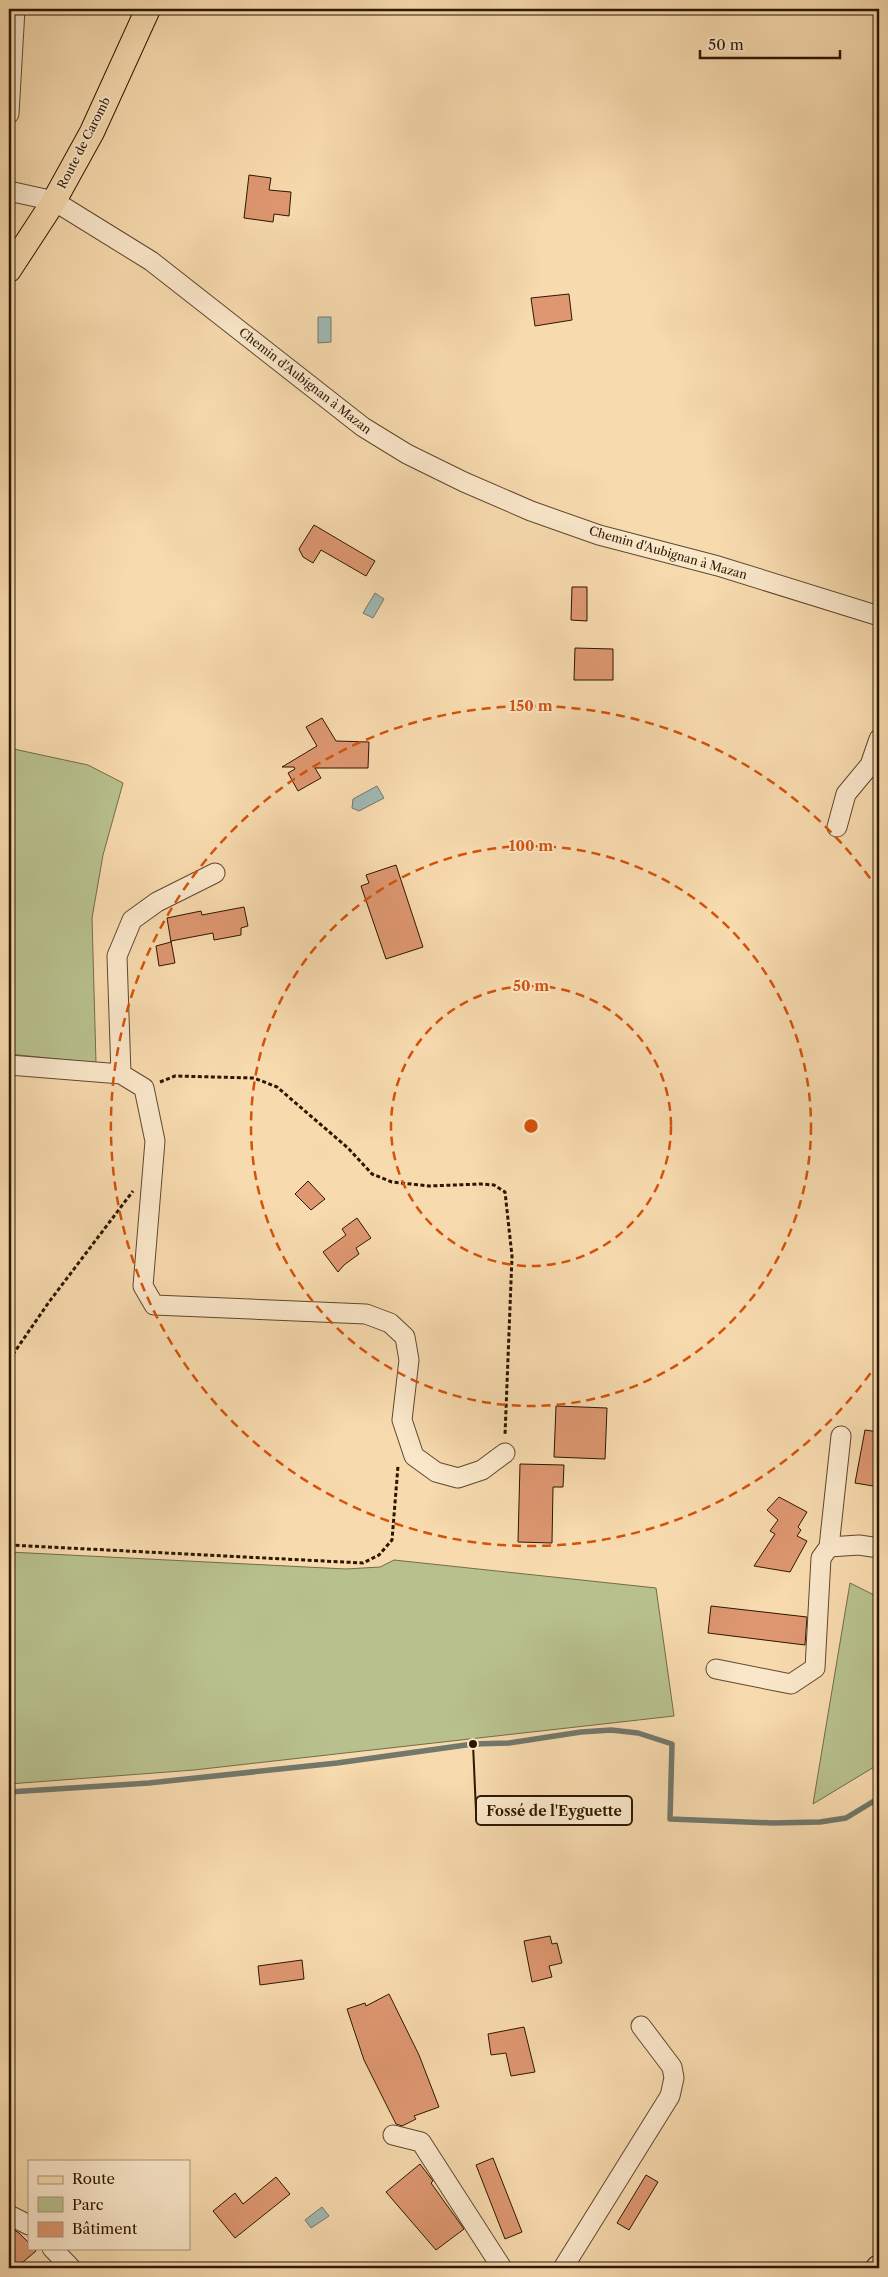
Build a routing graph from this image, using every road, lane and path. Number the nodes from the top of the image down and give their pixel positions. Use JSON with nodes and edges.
{"nodes":[{"id":1,"x":15,"y":9,"type":"edge"},
{"id":2,"x":148,"y":9,"type":"edge"},
{"id":3,"x":9,"y":114,"type":"edge"},
{"id":4,"x":9,"y":191,"type":"edge"},
{"id":5,"x":54,"y":201,"type":"junction"},
{"id":6,"x":9,"y":270,"type":"edge"},
{"id":7,"x":879,"y":616,"type":"edge"},
{"id":8,"x":879,"y":739,"type":"edge"},
{"id":9,"x":838,"y":827,"type":"dead end"},
{"id":10,"x":215,"y":873,"type":"dead end"},
{"id":11,"x":9,"y":1065,"type":"edge"},
{"id":12,"x":121,"y":1074,"type":"junction"},
{"id":13,"x":144,"y":1088,"type":"junction"},
{"id":14,"x":153,"y":1164,"type":"junction"},
{"id":15,"x":9,"y":1360,"type":"edge"},
{"id":16,"x":841,"y":1436,"type":"dead end"},
{"id":17,"x":505,"y":1453,"type":"joint"},
{"id":18,"x":399,"y":1457,"type":"dead end"},
{"id":19,"x":9,"y":1545,"type":"edge"},
{"id":20,"x":829,"y":1547,"type":"junction"},
{"id":21,"x":879,"y":1548,"type":"edge"},
{"id":22,"x":716,"y":1669,"type":"dead end"},
{"id":23,"x":641,"y":2026,"type":"dead end"},
{"id":24,"x":393,"y":2135,"type":"dead end"},
{"id":25,"x":9,"y":2215,"type":"edge"},
{"id":26,"x":28,"y":2224,"type":"edge"},
{"id":27,"x":54,"y":2250,"type":"edge"},
{"id":28,"x":71,"y":2268,"type":"edge"},
{"id":29,"x":502,"y":2268,"type":"edge"},
{"id":30,"x":563,"y":2268,"type":"edge"}],
"edges":[{"from":1,"to":3,"type":"street"},
{"from":2,"to":5,"type":"main road","name":"Route de Caromb"},
{"from":4,"to":5,"type":"street","name":"Chemin d'Aubignan à Mazan"},
{"from":5,"to":6,"type":"main road","name":"Route de Caromb"},
{"from":5,"to":7,"type":"street","name":"Chemin d'Aubignan à Mazan"},
{"from":8,"to":9,"type":"street"},
{"from":10,"to":12,"type":"street"},
{"from":11,"to":12,"type":"street"},
{"from":12,"to":13,"type":"street"},
{"from":13,"to":14,"type":"street"},
{"from":13,"to":17,"type":"path"},
{"from":14,"to":15,"type":"path"},
{"from":14,"to":17,"type":"street"},
{"from":16,"to":20,"type":"street"},
{"from":18,"to":19,"type":"path"},
{"from":20,"to":21,"type":"street"},
{"from":20,"to":22,"type":"street"},
{"from":23,"to":30,"type":"street"},
{"from":24,"to":29,"type":"street"},
{"from":25,"to":26,"type":"street"},
{"from":27,"to":28,"type":"street"}]}
